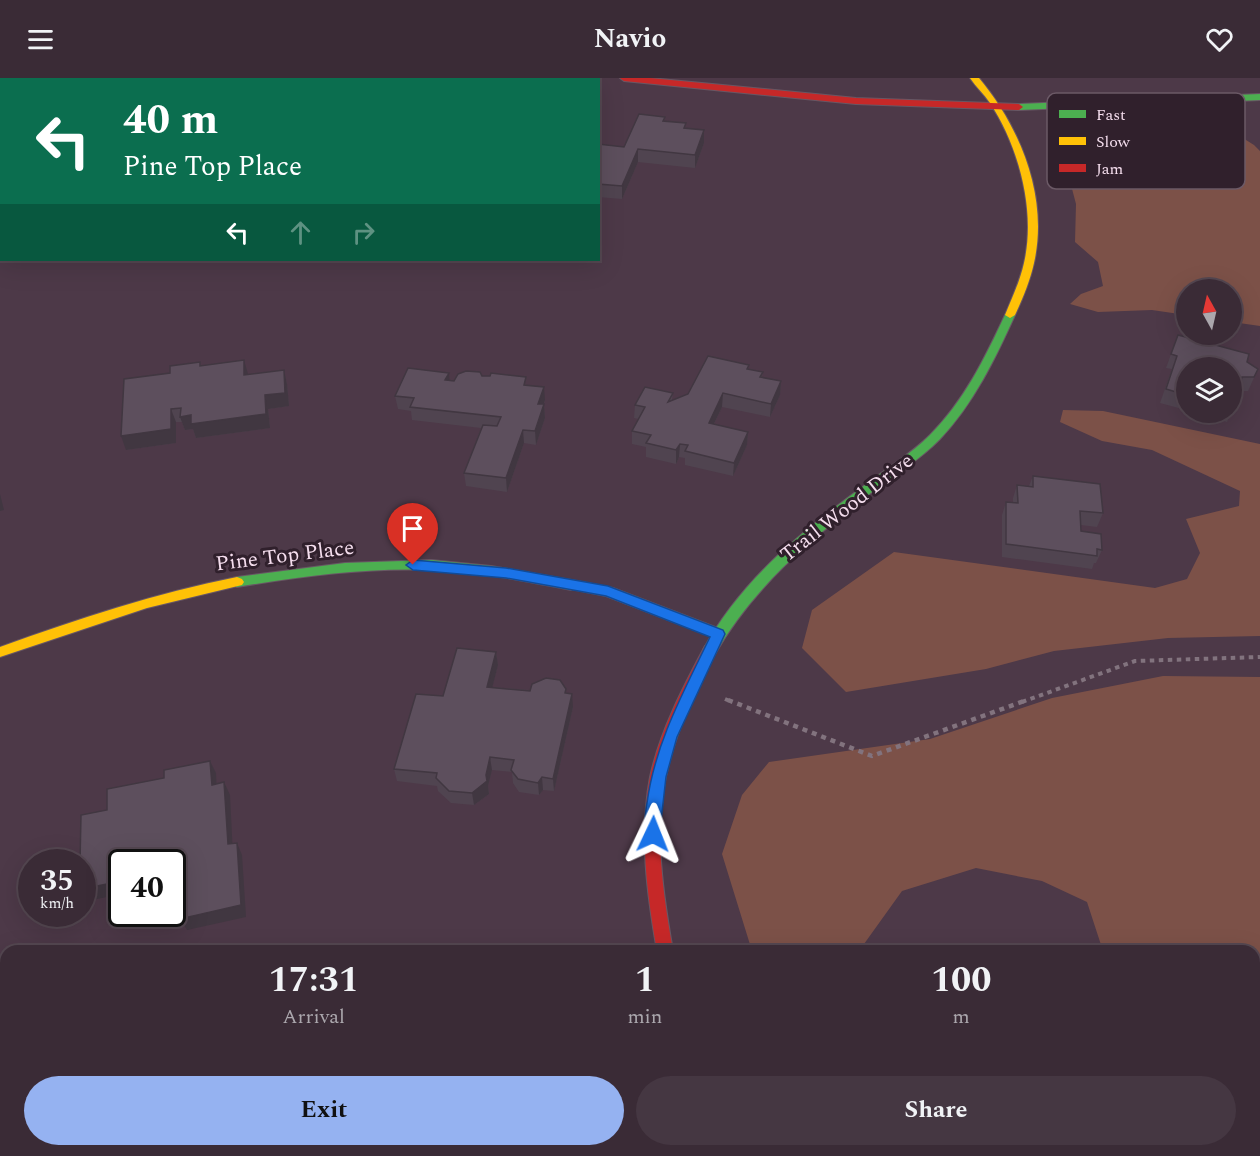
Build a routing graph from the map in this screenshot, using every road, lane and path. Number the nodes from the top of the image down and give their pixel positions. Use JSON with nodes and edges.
{"nodes":[{"id":1,"x":624,"y":78,"type":"edge"},
{"id":2,"x":974,"y":78,"type":"edge"},
{"id":3,"x":1260,"y":97,"type":"edge"},
{"id":4,"x":1245,"y":98,"type":"edge"},
{"id":5,"x":1047,"y":106,"type":"edge"},
{"id":6,"x":997,"y":107,"type":"junction"},
{"id":7,"x":718,"y":634,"type":"junction"},
{"id":8,"x":0,"y":652,"type":"edge"},
{"id":9,"x":1260,"y":657,"type":"edge"},
{"id":10,"x":693,"y":686,"type":"junction"},
{"id":11,"x":664,"y":945,"type":"edge"}],
"edges":[{"from":1,"to":6,"type":"street"},
{"from":2,"to":6,"type":"street","name":"Trail Wood Drive"},
{"from":3,"to":4,"type":"street"},
{"from":5,"to":6,"type":"street"},
{"from":6,"to":7,"type":"street","name":"Trail Wood Drive"},
{"from":7,"to":8,"type":"street","name":"Pine Top Place"},
{"from":7,"to":10,"type":"street","name":"Trail Wood Drive"},
{"from":9,"to":10,"type":"path"},
{"from":10,"to":11,"type":"street","name":"Trail Wood Drive"}]}
